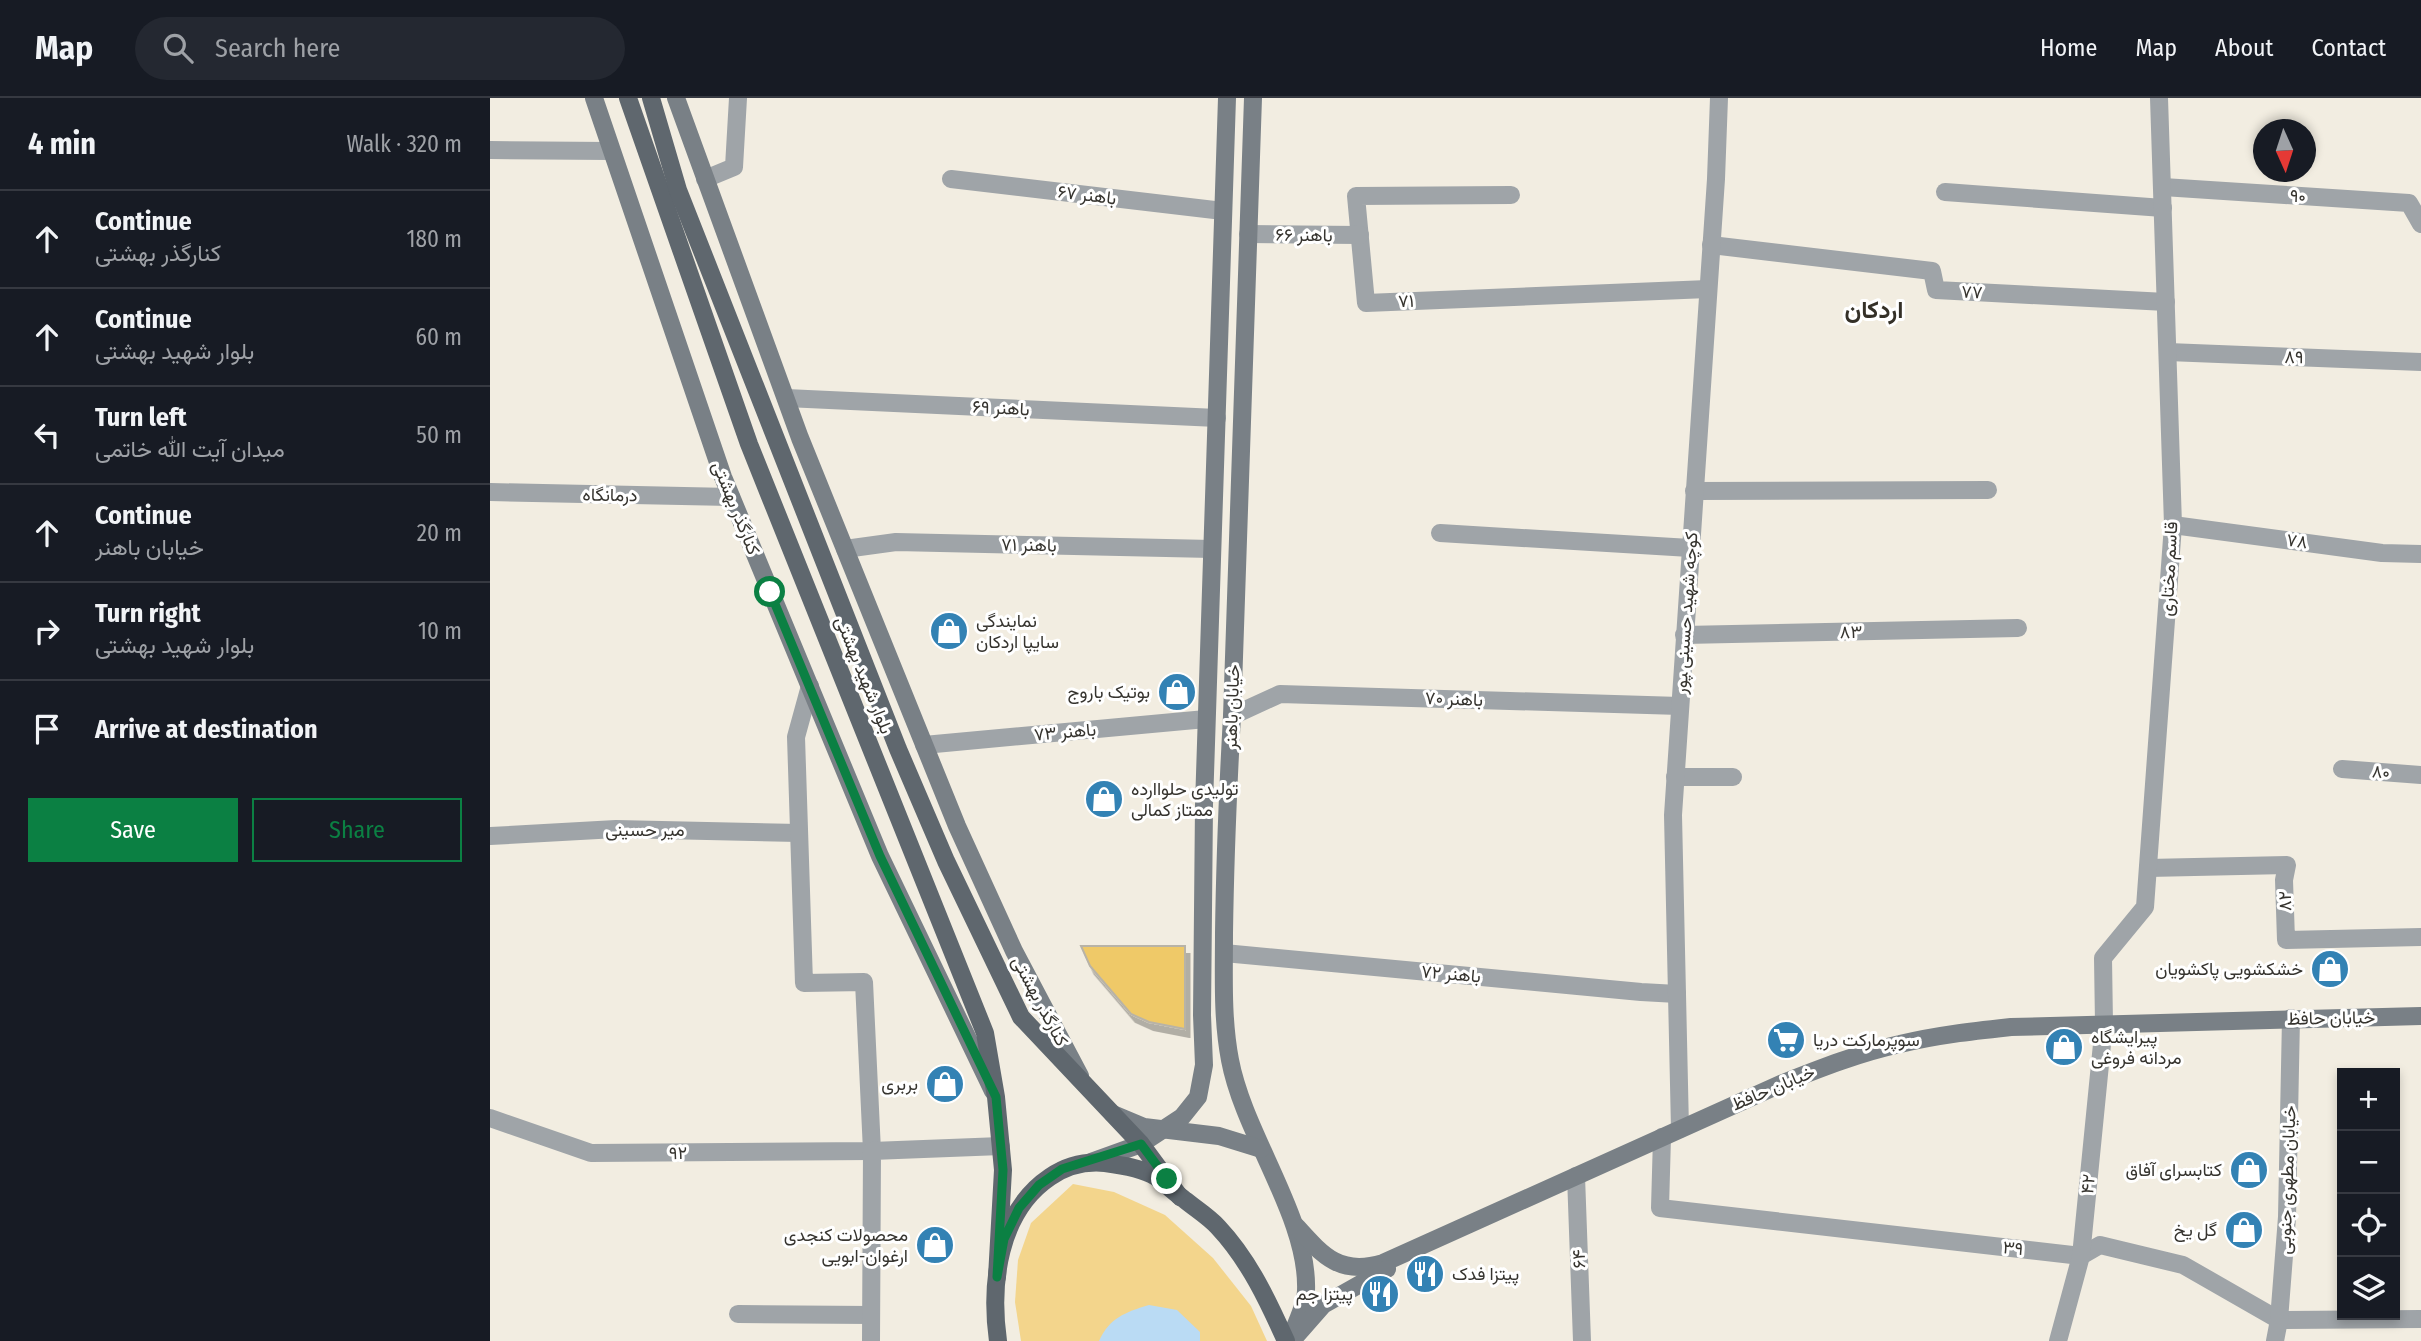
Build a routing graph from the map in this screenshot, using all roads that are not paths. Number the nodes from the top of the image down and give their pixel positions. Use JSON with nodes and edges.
{"nodes":[{"id":1,"x":594,"y":98,"type":"edge"},
{"id":2,"x":628,"y":98,"type":"edge"},
{"id":3,"x":651,"y":98,"type":"edge"},
{"id":4,"x":676,"y":98,"type":"edge"},
{"id":5,"x":738,"y":98,"type":"edge"},
{"id":6,"x":1227,"y":98,"type":"edge"},
{"id":7,"x":1252,"y":98,"type":"edge"},
{"id":8,"x":1719,"y":98,"type":"edge"},
{"id":9,"x":2159,"y":98,"type":"edge"},
{"id":10,"x":490,"y":150,"type":"edge"},
{"id":11,"x":610,"y":151,"type":"junction"},
{"id":12,"x":705,"y":179,"type":"junction"},
{"id":13,"x":951,"y":179,"type":"dead end"},
{"id":14,"x":2163,"y":187,"type":"junction"},
{"id":15,"x":1945,"y":192,"type":"dead end"},
{"id":16,"x":1511,"y":195,"type":"dead end"},
{"id":17,"x":2164,"y":208,"type":"junction"},
{"id":18,"x":1223,"y":211,"type":"junction"},
{"id":19,"x":2421,"y":225,"type":"edge"},
{"id":20,"x":1248,"y":234,"type":"junction"},
{"id":21,"x":1360,"y":235,"type":"junction"},
{"id":22,"x":1711,"y":245,"type":"junction"},
{"id":23,"x":1708,"y":289,"type":"junction"},
{"id":24,"x":2166,"y":302,"type":"junction"},
{"id":25,"x":2168,"y":352,"type":"junction"},
{"id":26,"x":2421,"y":362,"type":"edge"},
{"id":27,"x":786,"y":398,"type":"junction"},
{"id":28,"x":1217,"y":418,"type":"junction"},
{"id":29,"x":1989,"y":490,"type":"dead end"},
{"id":30,"x":1694,"y":491,"type":"junction"},
{"id":31,"x":490,"y":492,"type":"edge"},
{"id":32,"x":731,"y":497,"type":"junction"},
{"id":33,"x":2173,"y":525,"type":"junction"},
{"id":34,"x":1440,"y":533,"type":"dead end"},
{"id":35,"x":1690,"y":548,"type":"junction"},
{"id":36,"x":845,"y":549,"type":"junction"},
{"id":37,"x":1212,"y":549,"type":"junction"},
{"id":38,"x":2421,"y":554,"type":"edge"},
{"id":39,"x":2018,"y":628,"type":"dead end"},
{"id":40,"x":1684,"y":635,"type":"junction"},
{"id":41,"x":810,"y":687,"type":"junction"},
{"id":42,"x":1680,"y":706,"type":"junction"},
{"id":43,"x":1232,"y":716,"type":"junction"},
{"id":44,"x":1206,"y":719,"type":"junction"},
{"id":45,"x":924,"y":745,"type":"junction"},
{"id":46,"x":2342,"y":769,"type":"dead end"},
{"id":47,"x":2421,"y":775,"type":"edge"},
{"id":48,"x":1675,"y":777,"type":"junction"},
{"id":49,"x":1733,"y":777,"type":"dead end"},
{"id":50,"x":799,"y":833,"type":"junction"},
{"id":51,"x":490,"y":836,"type":"edge"},
{"id":52,"x":2148,"y":868,"type":"junction"},
{"id":53,"x":2421,"y":937,"type":"edge"},
{"id":54,"x":1224,"y":953,"type":"junction"},
{"id":55,"x":1677,"y":994,"type":"junction"},
{"id":56,"x":2421,"y":1016,"type":"edge"},
{"id":57,"x":2291,"y":1018,"type":"junction"},
{"id":58,"x":2104,"y":1024,"type":"junction"},
{"id":59,"x":1083,"y":1082,"type":"junction"},
{"id":60,"x":996,"y":1097,"type":"junction"},
{"id":61,"x":1113,"y":1114,"type":"junction"},
{"id":62,"x":490,"y":1118,"type":"edge"},
{"id":63,"x":1680,"y":1129,"type":"junction"},
{"id":64,"x":1162,"y":1131,"type":"junction"},
{"id":65,"x":1662,"y":1137,"type":"junction"},
{"id":66,"x":1141,"y":1144,"type":"junction"},
{"id":67,"x":1001,"y":1146,"type":"junction"},
{"id":68,"x":1261,"y":1149,"type":"junction"},
{"id":69,"x":873,"y":1151,"type":"junction"},
{"id":70,"x":1091,"y":1162,"type":"junction"},
{"id":71,"x":1576,"y":1177,"type":"junction"},
{"id":72,"x":1180,"y":1197,"type":"junction"},
{"id":73,"x":1293,"y":1223,"type":"junction"},
{"id":74,"x":1442,"y":1238,"type":"junction"},
{"id":75,"x":2081,"y":1256,"type":"junction"},
{"id":76,"x":997,"y":1277,"type":"junction"},
{"id":77,"x":738,"y":1314,"type":"dead end"},
{"id":78,"x":871,"y":1315,"type":"junction"},
{"id":79,"x":2421,"y":1319,"type":"edge"},
{"id":80,"x":2279,"y":1320,"type":"junction"},
{"id":81,"x":871,"y":1341,"type":"edge"},
{"id":82,"x":998,"y":1341,"type":"edge"},
{"id":83,"x":1289,"y":1341,"type":"edge"},
{"id":84,"x":1582,"y":1341,"type":"edge"},
{"id":85,"x":2058,"y":1341,"type":"edge"},
{"id":86,"x":2275,"y":1341,"type":"edge"}],
"edges":[{"from":1,"to":11,"type":"main road","name":"کنارگذر بهشتی"},
{"from":2,"to":60,"type":"main road","name":"بلوار شهید بهشتی"},
{"from":3,"to":59,"type":"main road","name":"بلوار شهید بهشتی"},
{"from":4,"to":12,"type":"main road","name":"کنارگذر بهشتی"},
{"from":5,"to":12,"type":"street"},
{"from":6,"to":18,"type":"main road","name":"خیابان باهنر"},
{"from":7,"to":20,"type":"main road","name":"خیابان باهنر"},
{"from":8,"to":22,"type":"street","name":"کوچه شهید حسینی ‍پور"},
{"from":9,"to":14,"type":"street","name":"قاسم مختاری"},
{"from":10,"to":11,"type":"street"},
{"from":11,"to":32,"type":"main road","name":"کنارگذر بهشتی"},
{"from":12,"to":27,"type":"main road","name":"کنارگذر بهشتی"},
{"from":13,"to":18,"type":"street","name":"باهنر ۶۷"},
{"from":14,"to":17,"type":"street","name":"قاسم مختاری"},
{"from":14,"to":19,"type":"street","name":"۹۰"},
{"from":15,"to":17,"type":"street"},
{"from":16,"to":21,"type":"street","name":"۷۱"},
{"from":17,"to":24,"type":"street","name":"قاسم مختاری"},
{"from":18,"to":28,"type":"main road","name":"خیابان باهنر"},
{"from":20,"to":21,"type":"street","name":"باهنر ۶۶"},
{"from":20,"to":43,"type":"main road","name":"خیابان باهنر"},
{"from":21,"to":23,"type":"street","name":"۷۱"},
{"from":22,"to":23,"type":"street","name":"کوچه شهید حسینی ‍پور"},
{"from":22,"to":24,"type":"street","name":"۷۷"},
{"from":23,"to":30,"type":"street","name":"کوچه شهید حسینی ‍پور"},
{"from":24,"to":25,"type":"street","name":"قاسم مختاری"},
{"from":25,"to":26,"type":"street","name":"۸۹"},
{"from":25,"to":33,"type":"street","name":"قاسم مختاری"},
{"from":27,"to":28,"type":"street","name":"باهنر ۶۹"},
{"from":27,"to":36,"type":"main road","name":"کنارگذر بهشتی"},
{"from":28,"to":37,"type":"main road","name":"خیابان باهنر"},
{"from":29,"to":30,"type":"street"},
{"from":30,"to":35,"type":"street","name":"کوچه شهید حسینی ‍پور"},
{"from":31,"to":32,"type":"street","name":"درمانگاه"},
{"from":32,"to":41,"type":"main road","name":"کنارگذر بهشتی"},
{"from":33,"to":38,"type":"street","name":"۷۸"},
{"from":33,"to":52,"type":"street","name":"قاسم مختاری"},
{"from":34,"to":35,"type":"street"},
{"from":35,"to":40,"type":"street","name":"کوچه شهید حسینی ‍پور"},
{"from":36,"to":37,"type":"street","name":"باهنر ۷۱"},
{"from":36,"to":45,"type":"main road","name":"کنارگذر بهشتی"},
{"from":37,"to":44,"type":"main road","name":"خیابان باهنر"},
{"from":39,"to":40,"type":"street","name":"۸۳"},
{"from":40,"to":42,"type":"street","name":"کوچه شهید حسینی ‍پور"},
{"from":41,"to":50,"type":"street"},
{"from":41,"to":60,"type":"main road","name":"کنارگذر بهشتی"},
{"from":42,"to":43,"type":"street","name":"باهنر ۷۰"},
{"from":42,"to":48,"type":"street","name":"کوچه شهید حسینی ‍پور"},
{"from":43,"to":44,"type":"main road"},
{"from":43,"to":54,"type":"main road","name":"خیابان باهنر"},
{"from":44,"to":45,"type":"street","name":"باهنر ۷۳"},
{"from":44,"to":64,"type":"main road","name":"خیابان باهنر"},
{"from":45,"to":59,"type":"main road","name":"کنارگذر بهشتی"},
{"from":46,"to":47,"type":"street","name":"۸۰"},
{"from":48,"to":49,"type":"street"},
{"from":48,"to":55,"type":"street","name":"کوچه شهید حسینی ‍پور"},
{"from":50,"to":51,"type":"street","name":"میر حسینی"},
{"from":50,"to":69,"type":"street"},
{"from":52,"to":53,"type":"street","name":"۸۲"},
{"from":52,"to":58,"type":"street","name":"قاسم مختاری"},
{"from":54,"to":55,"type":"street","name":"باهنر ۷۲"},
{"from":54,"to":68,"type":"main road","name":"خیابان باهنر"},
{"from":55,"to":63,"type":"street","name":"کوچه شهید حسینی ‍پور"},
{"from":56,"to":57,"type":"main road","name":"خیابان حافظ"},
{"from":57,"to":58,"type":"main road","name":"خیابان حافظ"},
{"from":57,"to":80,"type":"street","name":"خیابان مطهری جنوبی"},
{"from":58,"to":63,"type":"main road","name":"خیابان حافظ"},
{"from":58,"to":75,"type":"street","name":"۴۲"},
{"from":59,"to":61,"type":"main road","name":"بلوار شهید بهشتی"},
{"from":60,"to":67,"type":"main road","name":"بلوار شهید بهشتی"},
{"from":61,"to":64,"type":"main road"},
{"from":61,"to":66,"type":"main road","name":"بلوار شهید بهشتی"},
{"from":62,"to":69,"type":"street","name":"۹۲"},
{"from":63,"to":65,"type":"main road","name":"خیابان حافظ"},
{"from":64,"to":66,"type":"main road","name":"خیابان باهنر"},
{"from":64,"to":68,"type":"main road"},
{"from":65,"to":71,"type":"main road","name":"خیابان حافظ"},
{"from":65,"to":75,"type":"street","name":"۳۹"},
{"from":66,"to":70,"type":"main road","name":"خیابان باهنر"},
{"from":66,"to":72,"type":"main road","name":"بلوار شهید بهشتی"},
{"from":67,"to":69,"type":"street","name":"۹۲"},
{"from":67,"to":76,"type":"main road","name":"بلوار شهید بهشتی"},
{"from":68,"to":73,"type":"main road","name":"خیابان باهنر"},
{"from":69,"to":78,"type":"street"},
{"from":70,"to":72,"type":"main road"},
{"from":70,"to":76,"type":"main road"},
{"from":71,"to":74,"type":"main road","name":"خیابان حافظ"},
{"from":71,"to":84,"type":"street","name":"۶۴"},
{"from":72,"to":83,"type":"main road"},
{"from":73,"to":74,"type":"main road","name":"خیابان حافظ"},
{"from":73,"to":83,"type":"main road","name":"خیابان باهنر"},
{"from":74,"to":83,"type":"main road","name":"خیابان حافظ"},
{"from":75,"to":80,"type":"street","name":"۳۹"},
{"from":75,"to":85,"type":"street","name":"۴۲"},
{"from":76,"to":82,"type":"main road"},
{"from":77,"to":78,"type":"street"},
{"from":78,"to":81,"type":"street"},
{"from":79,"to":80,"type":"street"},
{"from":80,"to":86,"type":"street","name":"خیابان مطهری جنوبی"}]}
